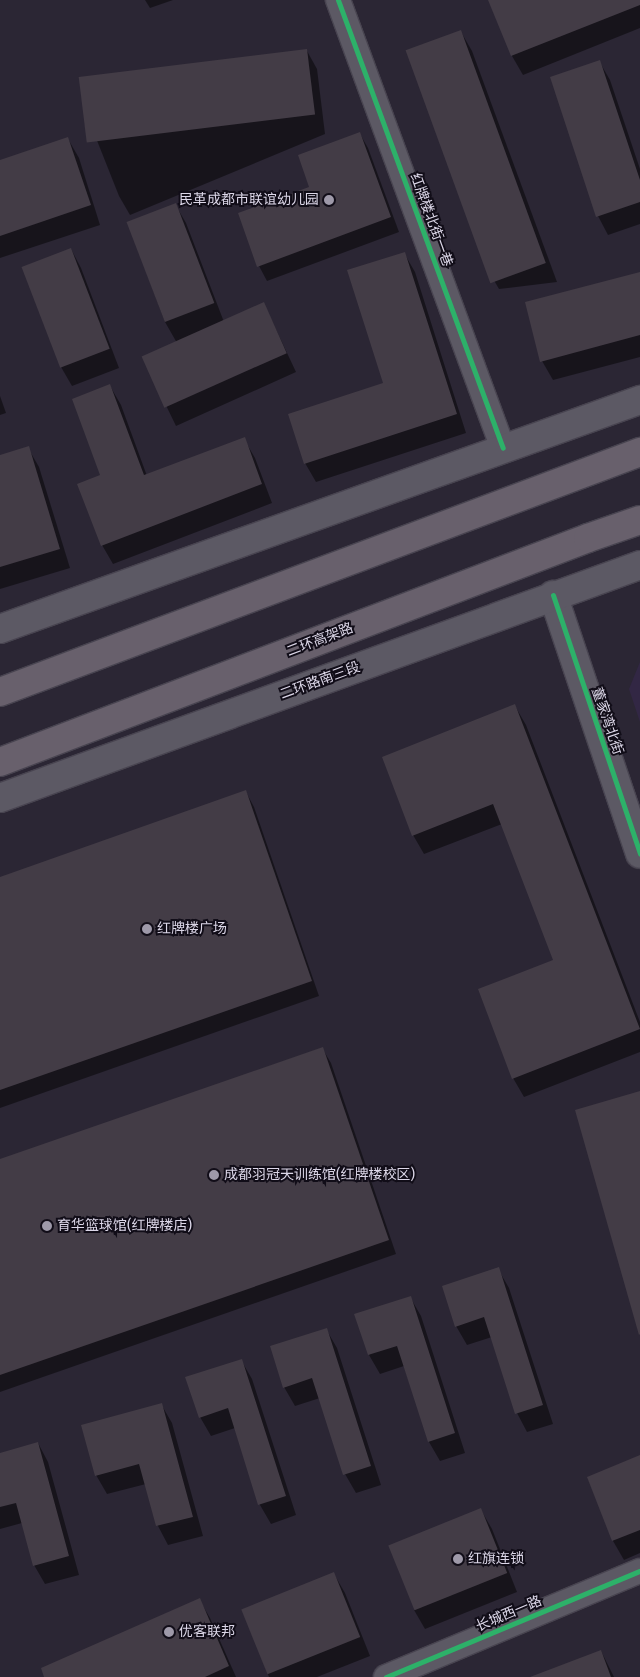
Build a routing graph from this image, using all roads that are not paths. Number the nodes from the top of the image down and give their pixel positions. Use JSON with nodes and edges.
{"nodes":[{"id":1,"x":338,"y":0,"type":"edge"},
{"id":2,"x":640,"y":400,"type":"edge"},
{"id":3,"x":503,"y":448,"type":"junction"},
{"id":4,"x":640,"y":452,"type":"edge"},
{"id":5,"x":640,"y":520,"type":"edge"},
{"id":6,"x":640,"y":565,"type":"edge"},
{"id":7,"x":553,"y":595,"type":"junction"},
{"id":8,"x":0,"y":629,"type":"edge"},
{"id":9,"x":0,"y":692,"type":"edge"},
{"id":10,"x":0,"y":762,"type":"edge"},
{"id":11,"x":0,"y":798,"type":"edge"},
{"id":12,"x":640,"y":854,"type":"edge"},
{"id":13,"x":640,"y":1571,"type":"edge"},
{"id":14,"x":386,"y":1677,"type":"edge"}],
"edges":[{"from":1,"to":3,"type":"street","name":"红牌楼北街一巷"},
{"from":2,"to":3,"type":"main road"},
{"from":3,"to":8,"type":"main road"},
{"from":4,"to":9,"type":"highway"},
{"from":5,"to":10,"type":"highway","name":"二环高架路"},
{"from":6,"to":7,"type":"main road","name":"二环路南三段"},
{"from":7,"to":11,"type":"main road","name":"二环路南三段"},
{"from":7,"to":12,"type":"main road","name":"董家湾北街"},
{"from":13,"to":14,"type":"street","name":"长城西一路"}]}
